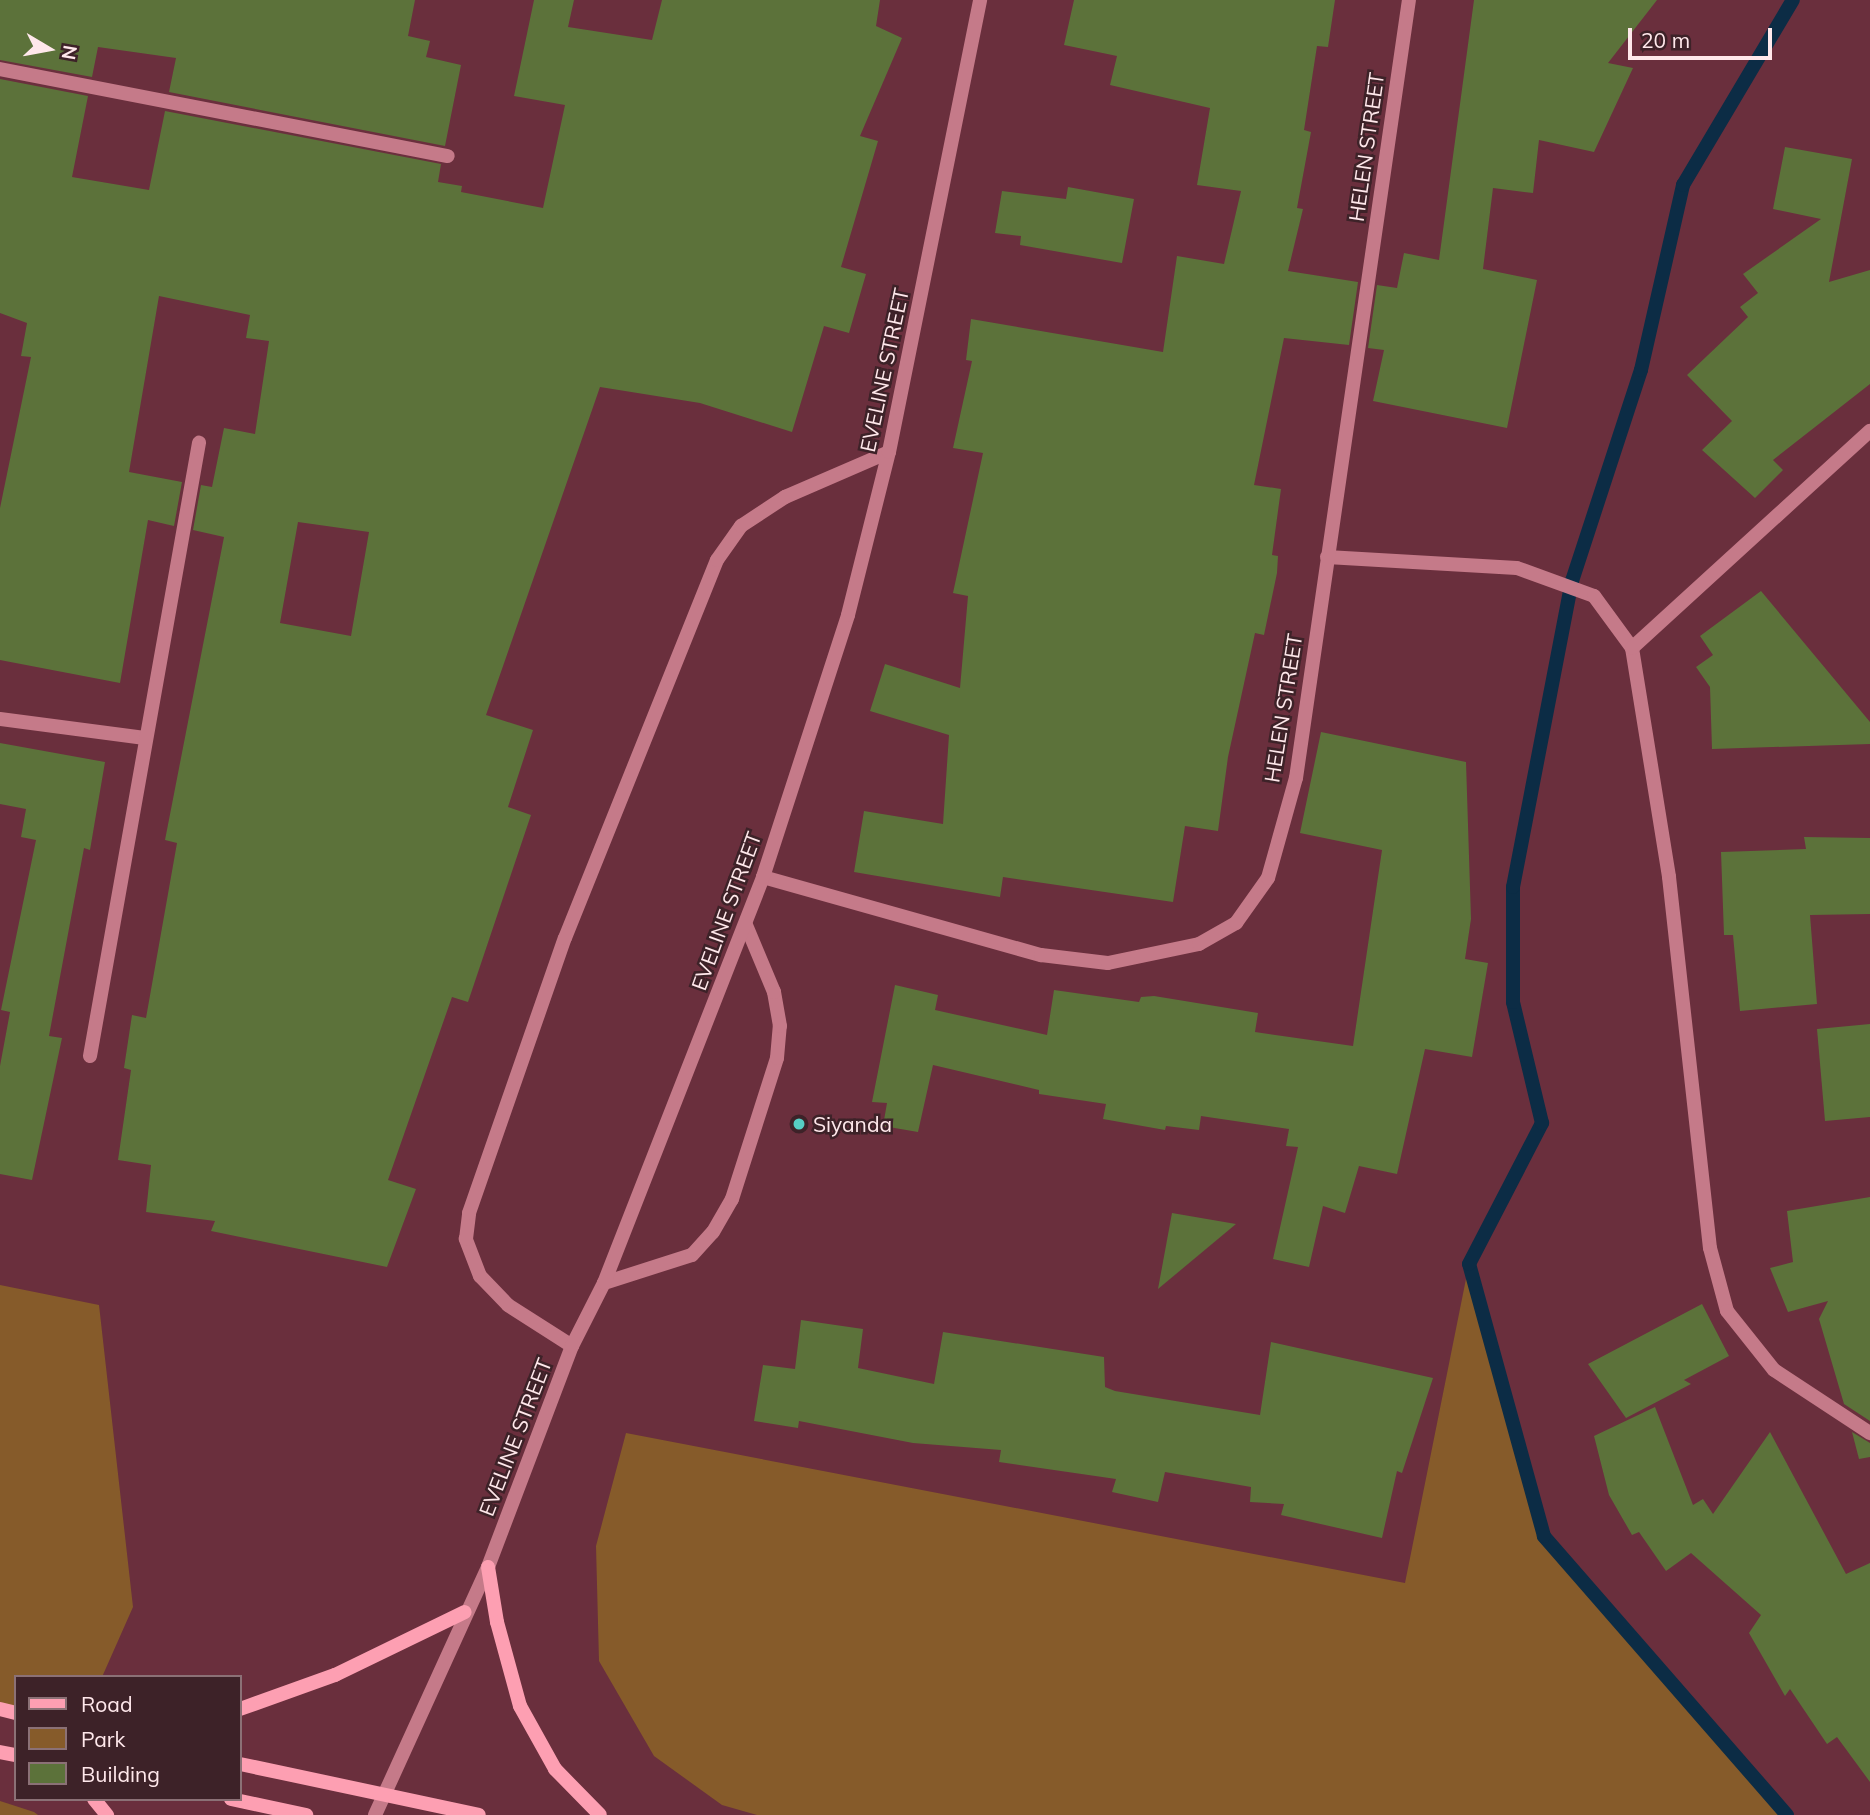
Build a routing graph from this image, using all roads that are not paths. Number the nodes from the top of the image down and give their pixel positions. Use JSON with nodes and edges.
{"nodes":[{"id":1,"x":980,"y":0,"type":"edge"},
{"id":2,"x":1409,"y":0,"type":"edge"},
{"id":3,"x":0,"y":69,"type":"edge"},
{"id":4,"x":448,"y":156,"type":"dead end"},
{"id":5,"x":1870,"y":431,"type":"edge"},
{"id":6,"x":199,"y":443,"type":"dead end"},
{"id":7,"x":889,"y":452,"type":"junction"},
{"id":8,"x":1326,"y":557,"type":"junction"},
{"id":9,"x":1632,"y":648,"type":"junction"},
{"id":10,"x":0,"y":719,"type":"edge"},
{"id":11,"x":145,"y":738,"type":"junction"},
{"id":12,"x":763,"y":877,"type":"junction"},
{"id":13,"x":746,"y":925,"type":"junction"},
{"id":14,"x":90,"y":1056,"type":"dead end"},
{"id":15,"x":604,"y":1283,"type":"junction"},
{"id":16,"x":572,"y":1346,"type":"junction"},
{"id":17,"x":1870,"y":1433,"type":"edge"},
{"id":18,"x":488,"y":1567,"type":"junction"},
{"id":19,"x":465,"y":1612,"type":"junction"},
{"id":20,"x":242,"y":1708,"type":"edge"},
{"id":21,"x":242,"y":1764,"type":"edge"},
{"id":22,"x":383,"y":1795,"type":"junction"},
{"id":23,"x":96,"y":1801,"type":"edge"},
{"id":24,"x":240,"y":1801,"type":"edge"},
{"id":25,"x":107,"y":1815,"type":"edge"},
{"id":26,"x":306,"y":1815,"type":"edge"},
{"id":27,"x":376,"y":1815,"type":"edge"},
{"id":28,"x":479,"y":1815,"type":"edge"},
{"id":29,"x":600,"y":1815,"type":"edge"}],
"edges":[{"from":1,"to":7,"type":"street","name":"EVELINE STREET"},
{"from":2,"to":8,"type":"street","name":"HELEN STREET"},
{"from":3,"to":4,"type":"street"},
{"from":5,"to":9,"type":"street"},
{"from":6,"to":11,"type":"street"},
{"from":7,"to":12,"type":"street","name":"EVELINE STREET"},
{"from":7,"to":16,"type":"street"},
{"from":8,"to":9,"type":"street"},
{"from":8,"to":12,"type":"street","name":"HELEN STREET"},
{"from":9,"to":17,"type":"street"},
{"from":10,"to":11,"type":"street"},
{"from":11,"to":14,"type":"street"},
{"from":12,"to":13,"type":"street","name":"EVELINE STREET"},
{"from":13,"to":15,"type":"street","name":"EVELINE STREET"},
{"from":13,"to":15,"type":"street"},
{"from":15,"to":16,"type":"street","name":"EVELINE STREET"},
{"from":16,"to":18,"type":"street","name":"EVELINE STREET"},
{"from":18,"to":19,"type":"street","name":"EVELINE STREET"},
{"from":18,"to":29,"type":"main road"},
{"from":19,"to":20,"type":"main road"},
{"from":19,"to":22,"type":"street","name":"EVELINE STREET"},
{"from":21,"to":22,"type":"main road"},
{"from":22,"to":27,"type":"street","name":"EVELINE STREET"},
{"from":22,"to":28,"type":"main road"},
{"from":23,"to":25,"type":"main road"},
{"from":24,"to":26,"type":"main road"}]}
